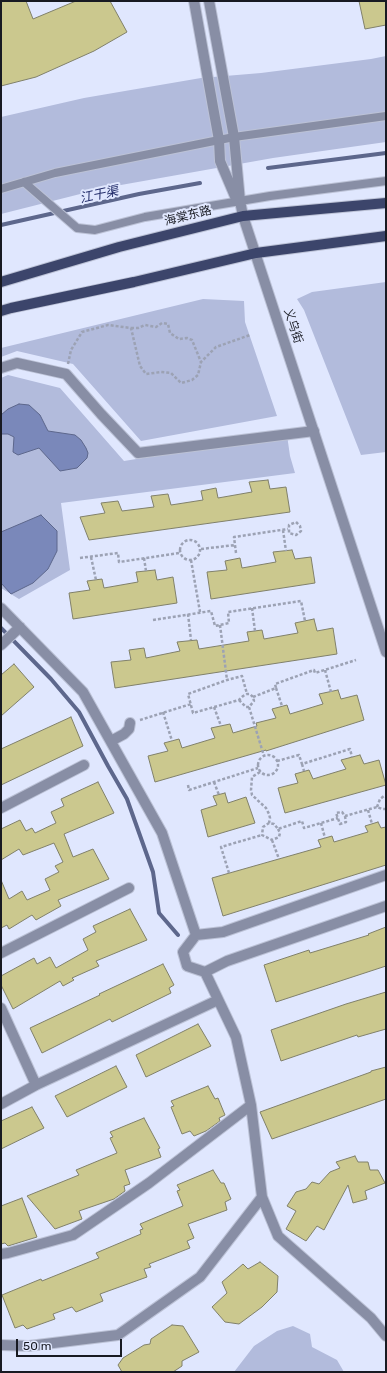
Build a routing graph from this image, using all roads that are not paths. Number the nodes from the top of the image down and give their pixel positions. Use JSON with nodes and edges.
{"nodes":[{"id":1,"x":194,"y":1,"type":"edge"},
{"id":2,"x":209,"y":1,"type":"edge"},
{"id":3,"x":386,"y":116,"type":"edge"},
{"id":4,"x":234,"y":137,"type":"junction"},
{"id":5,"x":219,"y":140,"type":"junction"},
{"id":6,"x":386,"y":180,"type":"edge"},
{"id":7,"x":24,"y":182,"type":"junction"},
{"id":8,"x":1,"y":189,"type":"edge"},
{"id":9,"x":238,"y":201,"type":"junction"},
{"id":10,"x":386,"y":203,"type":"edge"},
{"id":11,"x":243,"y":216,"type":"junction"},
{"id":12,"x":386,"y":236,"type":"edge"},
{"id":13,"x":256,"y":253,"type":"junction"},
{"id":14,"x":1,"y":282,"type":"edge"},
{"id":15,"x":1,"y":311,"type":"edge"},
{"id":16,"x":1,"y":368,"type":"edge"},
{"id":17,"x":314,"y":432,"type":"junction"},
{"id":18,"x":1,"y":608,"type":"edge"},
{"id":19,"x":20,"y":627,"type":"junction"},
{"id":20,"x":1,"y":645,"type":"edge"},
{"id":21,"x":386,"y":652,"type":"edge"},
{"id":22,"x":130,"y":723,"type":"road end"},
{"id":23,"x":110,"y":741,"type":"junction"},
{"id":24,"x":84,"y":765,"type":"dead end"},
{"id":25,"x":1,"y":808,"type":"edge"},
{"id":26,"x":386,"y":875,"type":"edge"},
{"id":27,"x":129,"y":888,"type":"dead end"},
{"id":28,"x":386,"y":906,"type":"edge"},
{"id":29,"x":196,"y":935,"type":"junction"},
{"id":30,"x":1,"y":953,"type":"edge"},
{"id":31,"x":205,"y":972,"type":"junction"},
{"id":32,"x":218,"y":1000,"type":"junction"},
{"id":33,"x":1,"y":1008,"type":"edge"},
{"id":34,"x":36,"y":1085,"type":"junction"},
{"id":35,"x":1,"y":1104,"type":"edge"},
{"id":36,"x":251,"y":1106,"type":"junction"},
{"id":37,"x":262,"y":1197,"type":"junction"},
{"id":38,"x":1,"y":1254,"type":"edge"},
{"id":39,"x":386,"y":1336,"type":"edge"},
{"id":40,"x":1,"y":1345,"type":"edge"}],
"edges":[{"from":1,"to":5,"type":"street"},
{"from":2,"to":4,"type":"street","name":"义乌街"},
{"from":3,"to":4,"type":"lane"},
{"from":4,"to":5,"type":"lane"},
{"from":4,"to":9,"type":"street","name":"义乌街"},
{"from":5,"to":7,"type":"lane"},
{"from":5,"to":9,"type":"street"},
{"from":6,"to":9,"type":"lane"},
{"from":7,"to":8,"type":"lane"},
{"from":7,"to":9,"type":"lane"},
{"from":9,"to":11,"type":"street","name":"义乌街"},
{"from":10,"to":11,"type":"main road","name":"海棠东路"},
{"from":11,"to":13,"type":"street","name":"义乌街"},
{"from":11,"to":14,"type":"main road","name":"海棠东路"},
{"from":12,"to":13,"type":"main road"},
{"from":13,"to":15,"type":"main road"},
{"from":13,"to":17,"type":"street","name":"义乌街"},
{"from":16,"to":17,"type":"street"},
{"from":17,"to":21,"type":"street","name":"义乌街"},
{"from":18,"to":19,"type":"street"},
{"from":19,"to":20,"type":"street"},
{"from":19,"to":23,"type":"street"},
{"from":22,"to":23,"type":"street"},
{"from":23,"to":29,"type":"street"},
{"from":24,"to":25,"type":"street"},
{"from":26,"to":29,"type":"street"},
{"from":27,"to":30,"type":"street"},
{"from":28,"to":31,"type":"street"},
{"from":29,"to":31,"type":"street"},
{"from":31,"to":32,"type":"street"},
{"from":32,"to":34,"type":"street"},
{"from":32,"to":36,"type":"street"},
{"from":33,"to":34,"type":"street"},
{"from":34,"to":35,"type":"street"},
{"from":36,"to":37,"type":"street"},
{"from":36,"to":38,"type":"street"},
{"from":37,"to":39,"type":"street"},
{"from":37,"to":40,"type":"street"}]}
